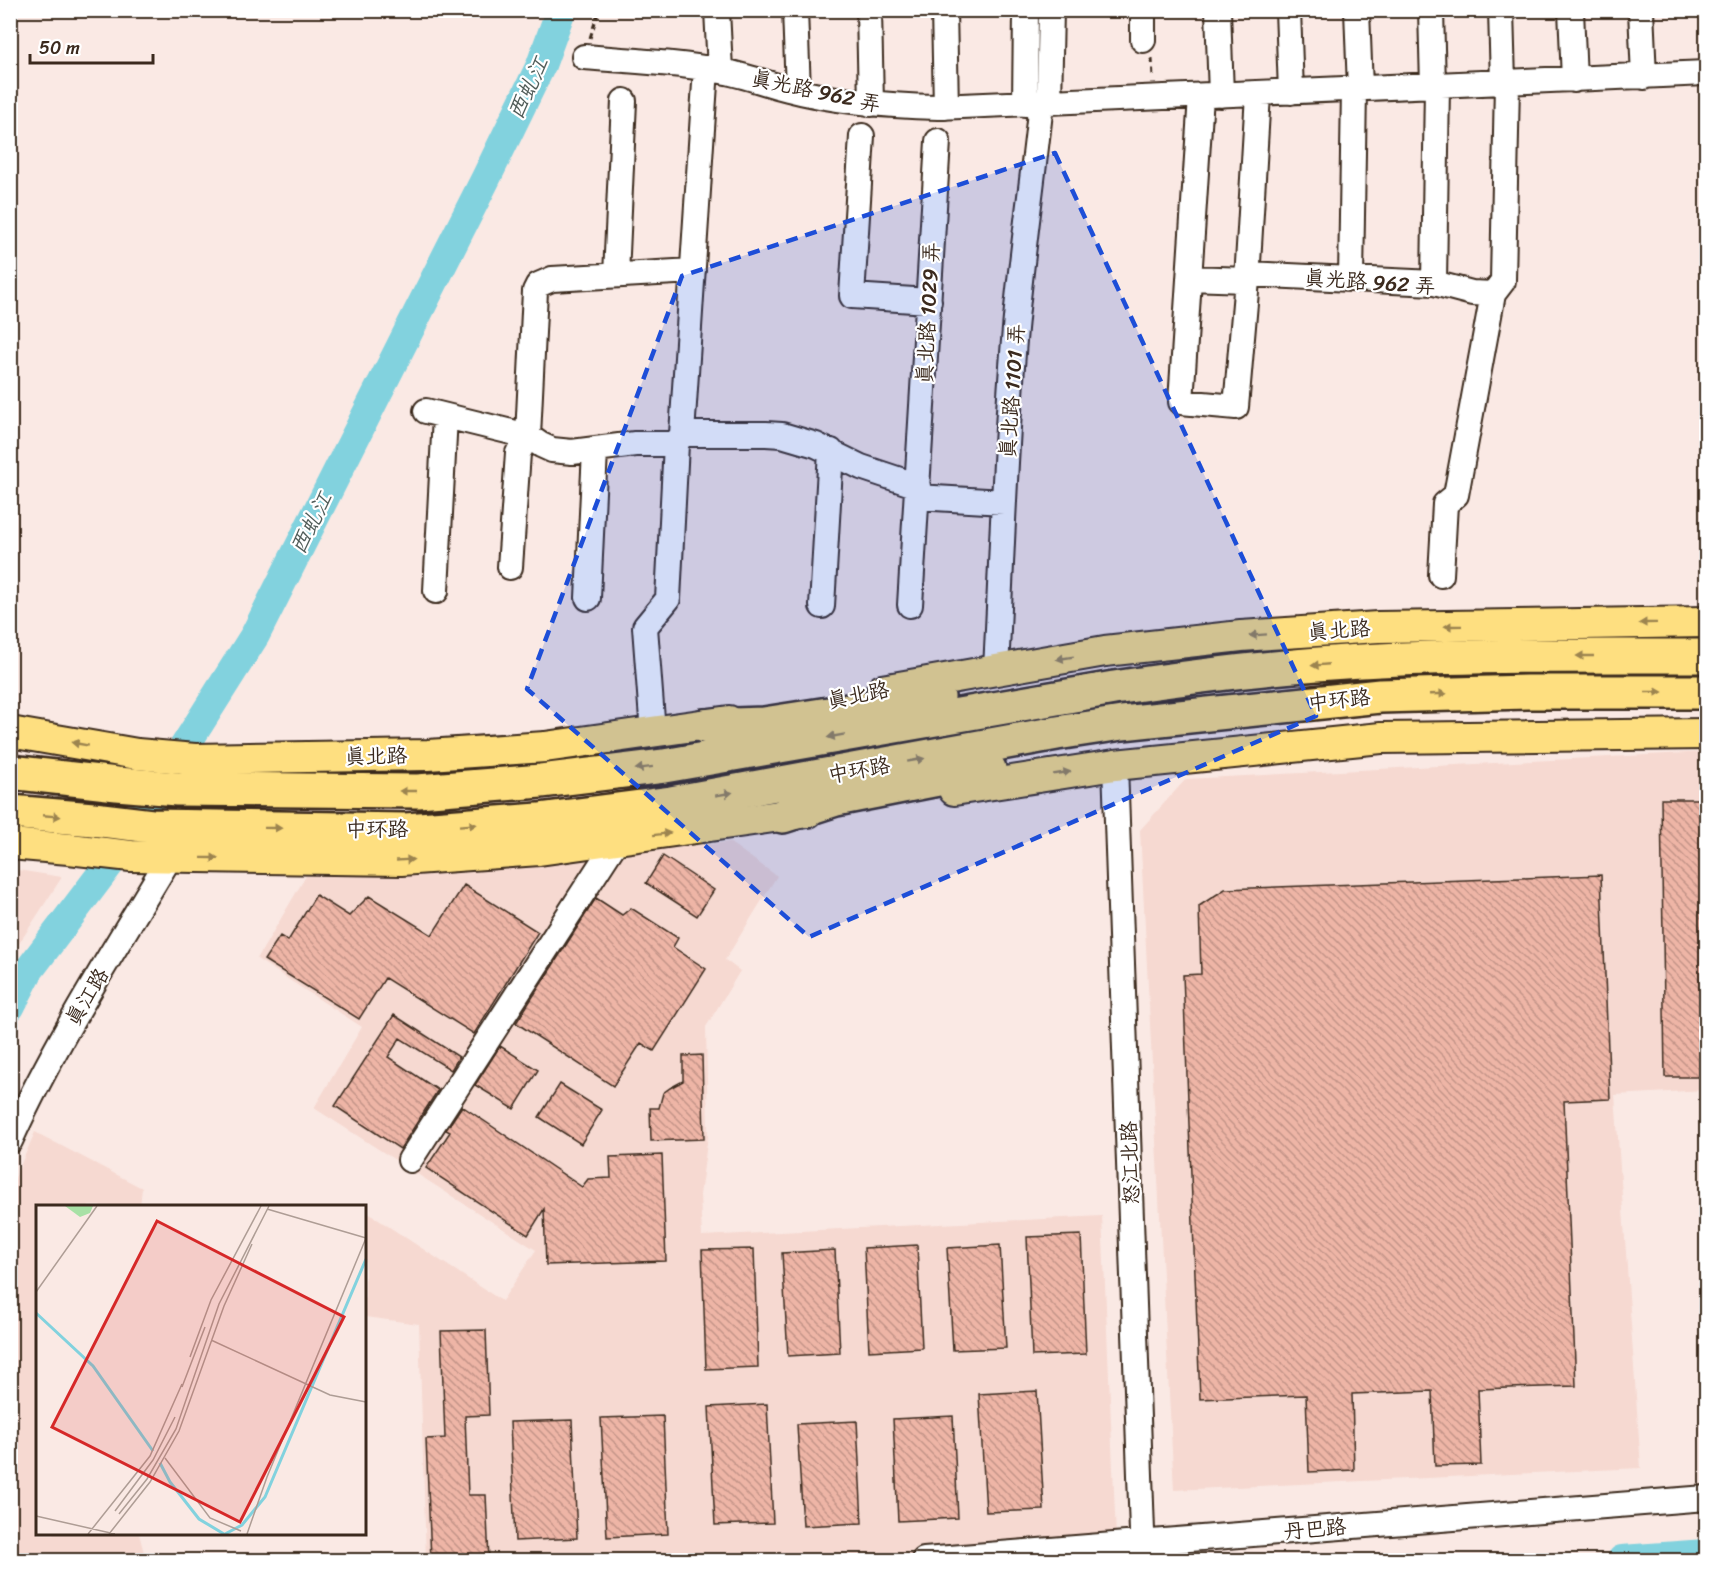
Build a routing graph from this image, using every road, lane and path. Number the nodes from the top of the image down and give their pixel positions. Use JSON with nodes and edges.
{"nodes":[{"id":1,"x":599,"y":10,"type":"edge"},
{"id":2,"x":717,"y":10,"type":"edge"},
{"id":3,"x":795,"y":10,"type":"edge"},
{"id":4,"x":869,"y":10,"type":"edge"},
{"id":5,"x":944,"y":10,"type":"edge"},
{"id":6,"x":1026,"y":10,"type":"edge"},
{"id":7,"x":1051,"y":10,"type":"edge"},
{"id":8,"x":1143,"y":10,"type":"edge"},
{"id":9,"x":1218,"y":10,"type":"edge"},
{"id":10,"x":1288,"y":10,"type":"edge"},
{"id":11,"x":1357,"y":10,"type":"edge"},
{"id":12,"x":1431,"y":10,"type":"edge"},
{"id":13,"x":1501,"y":10,"type":"edge"},
{"id":14,"x":1571,"y":10,"type":"edge"},
{"id":15,"x":1641,"y":10,"type":"edge"},
{"id":16,"x":1143,"y":40,"type":"joint"},
{"id":17,"x":584,"y":57,"type":"joint"},
{"id":18,"x":713,"y":69,"type":"junction"},
{"id":19,"x":1707,"y":73,"type":"edge"},
{"id":20,"x":1644,"y":77,"type":"junction"},
{"id":21,"x":1574,"y":80,"type":"junction"},
{"id":22,"x":1505,"y":83,"type":"junction"},
{"id":23,"x":1435,"y":86,"type":"junction"},
{"id":24,"x":1357,"y":89,"type":"junction"},
{"id":25,"x":798,"y":91,"type":"junction"},
{"id":26,"x":1291,"y":92,"type":"junction"},
{"id":27,"x":1258,"y":94,"type":"junction"},
{"id":28,"x":1211,"y":96,"type":"junction"},
{"id":29,"x":1154,"y":98,"type":"junction"},
{"id":30,"x":624,"y":101,"type":"dead end"},
{"id":31,"x":872,"y":104,"type":"junction"},
{"id":32,"x":1039,"y":106,"type":"junction"},
{"id":33,"x":946,"y":107,"type":"junction"},
{"id":34,"x":862,"y":136,"type":"dead end"},
{"id":35,"x":938,"y":141,"type":"dead end"},
{"id":36,"x":693,"y":271,"type":"junction"},
{"id":37,"x":616,"y":275,"type":"junction"},
{"id":38,"x":1247,"y":277,"type":"junction"},
{"id":39,"x":1190,"y":278,"type":"junction"},
{"id":40,"x":1351,"y":279,"type":"junction"},
{"id":41,"x":1434,"y":283,"type":"junction"},
{"id":42,"x":1493,"y":294,"type":"junction"},
{"id":43,"x":929,"y":301,"type":"junction"},
{"id":44,"x":528,"y":436,"type":"junction"},
{"id":45,"x":679,"y":439,"type":"junction"},
{"id":46,"x":595,"y":450,"type":"junction"},
{"id":47,"x":831,"y":452,"type":"junction"},
{"id":48,"x":917,"y":491,"type":"junction"},
{"id":49,"x":1000,"y":502,"type":"junction"},
{"id":50,"x":510,"y":567,"type":"dead end"},
{"id":51,"x":1441,"y":575,"type":"dead end"},
{"id":52,"x":436,"y":591,"type":"dead end"},
{"id":53,"x":588,"y":598,"type":"dead end"},
{"id":54,"x":910,"y":605,"type":"dead end"},
{"id":55,"x":822,"y":606,"type":"dead end"},
{"id":56,"x":1707,"y":622,"type":"edge"},
{"id":57,"x":1707,"y":656,"type":"edge"},
{"id":58,"x":996,"y":669,"type":"junction"},
{"id":59,"x":1179,"y":678,"type":"junction"},
{"id":60,"x":1707,"y":692,"type":"edge"},
{"id":61,"x":1380,"y":696,"type":"junction"},
{"id":62,"x":704,"y":726,"type":"junction"},
{"id":63,"x":10,"y":732,"type":"edge"},
{"id":64,"x":653,"y":733,"type":"junction"},
{"id":65,"x":1707,"y":734,"type":"edge"},
{"id":66,"x":1115,"y":765,"type":"junction"},
{"id":67,"x":10,"y":772,"type":"edge"},
{"id":68,"x":10,"y":813,"type":"edge"},
{"id":69,"x":783,"y":816,"type":"junction"},
{"id":70,"x":616,"y":840,"type":"junction"},
{"id":71,"x":10,"y":844,"type":"edge"},
{"id":72,"x":170,"y":857,"type":"junction"},
{"id":73,"x":10,"y":1141,"type":"edge"},
{"id":74,"x":410,"y":1160,"type":"dead end"},
{"id":75,"x":1707,"y":1498,"type":"edge"},
{"id":76,"x":1144,"y":1551,"type":"edge"},
{"id":77,"x":924,"y":1560,"type":"edge"}],
"edges":[{"from":1,"to":17,"type":"path"},
{"from":2,"to":18,"type":"street"},
{"from":3,"to":25,"type":"street"},
{"from":4,"to":31,"type":"street"},
{"from":5,"to":33,"type":"street"},
{"from":6,"to":32,"type":"street"},
{"from":7,"to":32,"type":"street"},
{"from":8,"to":16,"type":"street"},
{"from":9,"to":28,"type":"street"},
{"from":10,"to":26,"type":"street"},
{"from":11,"to":24,"type":"street"},
{"from":12,"to":23,"type":"street"},
{"from":13,"to":22,"type":"street"},
{"from":14,"to":21,"type":"street"},
{"from":15,"to":20,"type":"street"},
{"from":16,"to":29,"type":"path"},
{"from":17,"to":18,"type":"street","name":"真光路 962 弄"},
{"from":18,"to":25,"type":"street","name":"真光路 962 弄"},
{"from":18,"to":36,"type":"street"},
{"from":19,"to":20,"type":"street","name":"真光路 962 弄"},
{"from":20,"to":21,"type":"street","name":"真光路 962 弄"},
{"from":21,"to":22,"type":"street","name":"真光路 962 弄"},
{"from":22,"to":23,"type":"street","name":"真光路 962 弄"},
{"from":22,"to":42,"type":"street"},
{"from":23,"to":24,"type":"street","name":"真光路 962 弄"},
{"from":23,"to":41,"type":"street"},
{"from":24,"to":26,"type":"street","name":"真光路 962 弄"},
{"from":24,"to":40,"type":"street"},
{"from":25,"to":31,"type":"street","name":"真光路 962 弄"},
{"from":26,"to":27,"type":"street","name":"真光路 962 弄"},
{"from":27,"to":28,"type":"street","name":"真光路 962 弄"},
{"from":27,"to":38,"type":"street"},
{"from":28,"to":29,"type":"street","name":"真光路 962 弄"},
{"from":28,"to":39,"type":"street"},
{"from":29,"to":32,"type":"street","name":"真光路 962 弄"},
{"from":30,"to":37,"type":"street"},
{"from":31,"to":33,"type":"street","name":"真光路 962 弄"},
{"from":32,"to":33,"type":"street","name":"真光路 962 弄"},
{"from":32,"to":49,"type":"street","name":"真北路 1101 弄"},
{"from":34,"to":43,"type":"street"},
{"from":35,"to":43,"type":"street","name":"真北路 1029 弄"},
{"from":36,"to":37,"type":"street"},
{"from":36,"to":45,"type":"street"},
{"from":37,"to":44,"type":"street"},
{"from":38,"to":39,"type":"street","name":"真光路 962 弄"},
{"from":38,"to":39,"type":"street"},
{"from":38,"to":40,"type":"street","name":"真光路 962 弄"},
{"from":40,"to":41,"type":"street","name":"真光路 962 弄"},
{"from":41,"to":42,"type":"street","name":"真光路 962 弄"},
{"from":42,"to":51,"type":"street"},
{"from":43,"to":48,"type":"street","name":"真北路 1029 弄"},
{"from":44,"to":46,"type":"street"},
{"from":44,"to":50,"type":"street"},
{"from":44,"to":52,"type":"street"},
{"from":45,"to":46,"type":"street"},
{"from":45,"to":47,"type":"street"},
{"from":45,"to":64,"type":"street"},
{"from":46,"to":53,"type":"street"},
{"from":47,"to":48,"type":"street"},
{"from":47,"to":55,"type":"street"},
{"from":48,"to":49,"type":"street"},
{"from":48,"to":54,"type":"street","name":"真北路 1029 弄"},
{"from":49,"to":58,"type":"street","name":"真北路 1101 弄"},
{"from":56,"to":58,"type":"main road","name":"真北路","one_way":true},
{"from":57,"to":59,"type":"highway","name":"中环路","one_way":true},
{"from":58,"to":62,"type":"main road","name":"真北路"},
{"from":59,"to":62,"type":"highway"},
{"from":59,"to":67,"type":"highway","name":"中环路","one_way":true},
{"from":61,"to":60,"type":"highway","name":"中环路","one_way":true},
{"from":68,"to":61,"type":"highway","name":"中环路","one_way":true},
{"from":61,"to":69,"type":"highway"},
{"from":62,"to":64,"type":"main road","name":"真北路"},
{"from":64,"to":63,"type":"main road","name":"真北路","one_way":true},
{"from":65,"to":66,"type":"main road"},
{"from":69,"to":66,"type":"main road","one_way":true},
{"from":66,"to":76,"type":"street","name":"怒江北路"},
{"from":70,"to":69,"type":"main road","one_way":true},
{"from":72,"to":70,"type":"main road","one_way":true},
{"from":70,"to":74,"type":"street"},
{"from":71,"to":72,"type":"main road"},
{"from":72,"to":73,"type":"street","name":"真江路"},
{"from":75,"to":76,"type":"street","name":"丹巴路"},
{"from":76,"to":77,"type":"street","name":"丹巴路"}]}
